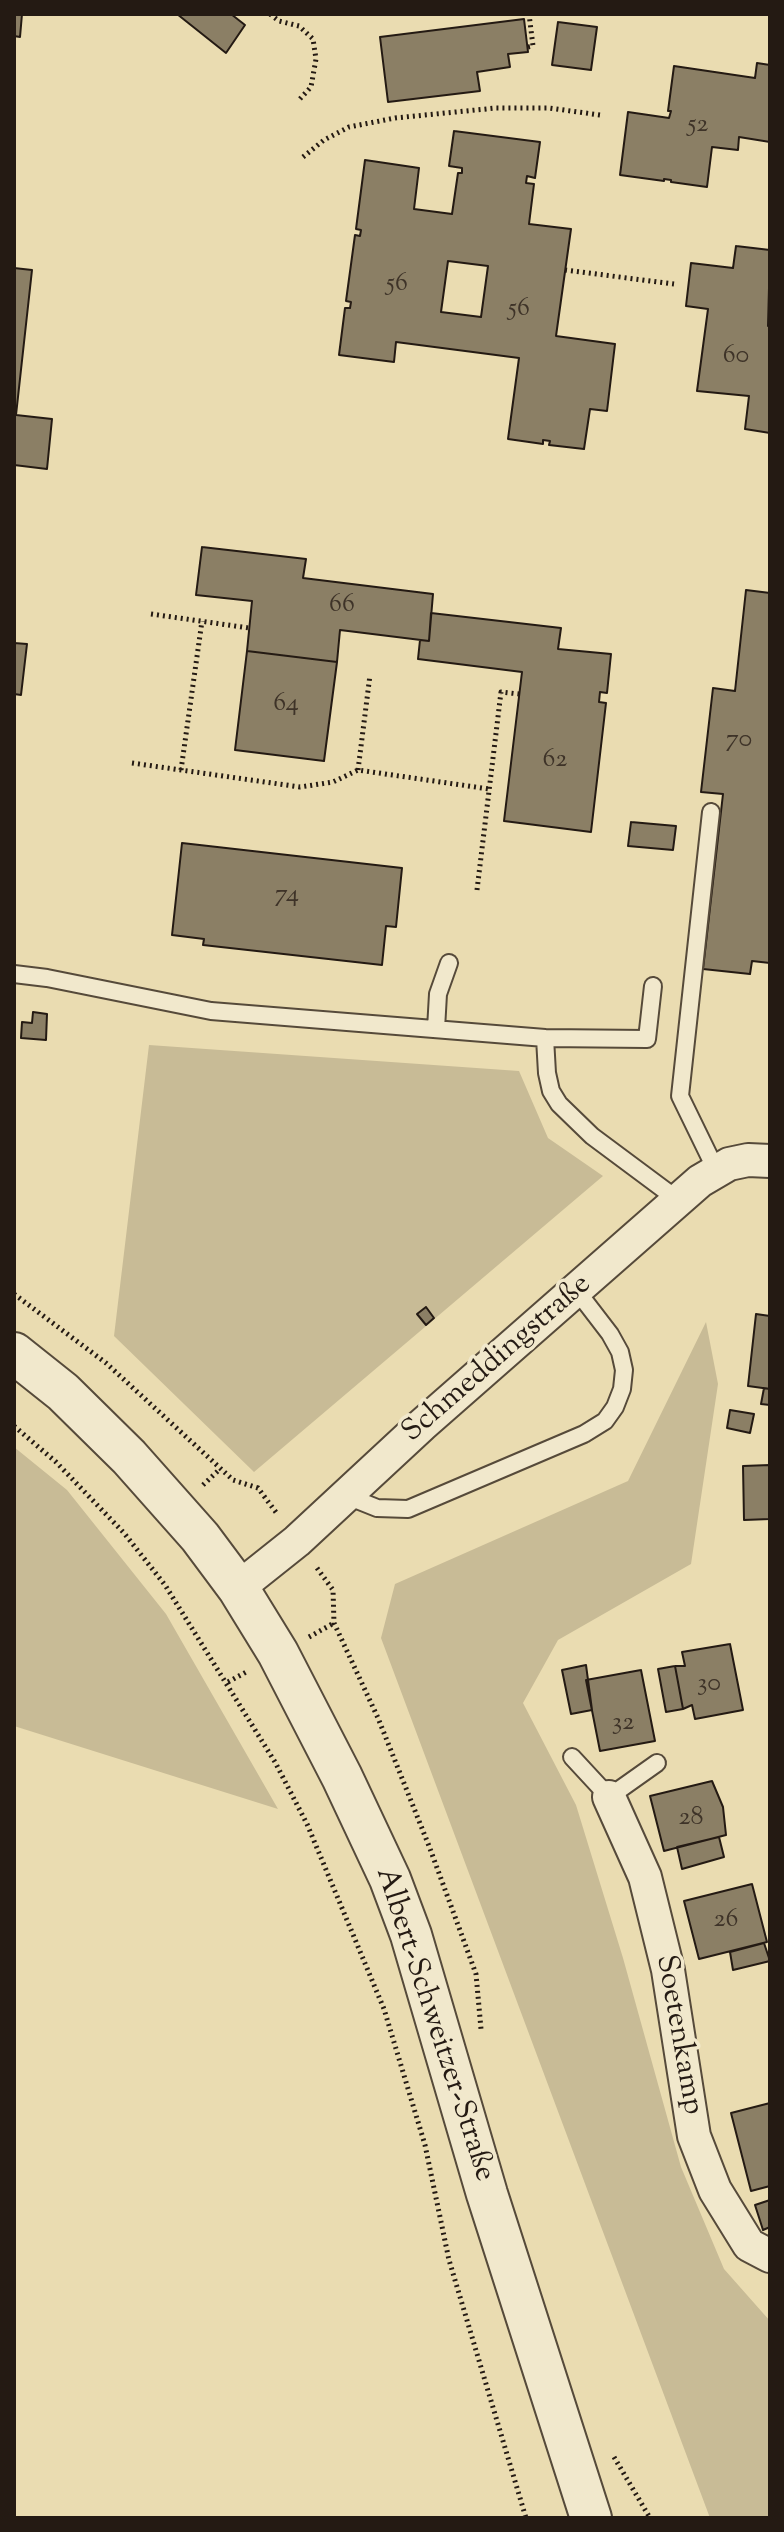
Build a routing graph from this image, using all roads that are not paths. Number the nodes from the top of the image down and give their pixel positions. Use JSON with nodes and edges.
{"nodes":[{"id":1,"x":711,"y":812,"type":"dead end"},
{"id":2,"x":449,"y":963,"type":"dead end"},
{"id":3,"x":14,"y":974,"type":"edge"},
{"id":4,"x":653,"y":986,"type":"dead end"},
{"id":5,"x":436,"y":1029,"type":"junction"},
{"id":6,"x":545,"y":1038,"type":"junction"},
{"id":7,"x":770,"y":1161,"type":"edge"},
{"id":8,"x":716,"y":1170,"type":"junction"},
{"id":9,"x":678,"y":1200,"type":"junction"},
{"id":10,"x":577,"y":1291,"type":"junction"},
{"id":11,"x":14,"y":1353,"type":"edge"},
{"id":12,"x":347,"y":1496,"type":"junction"},
{"id":13,"x":238,"y":1588,"type":"junction"},
{"id":14,"x":572,"y":1757,"type":"dead end"},
{"id":15,"x":657,"y":1763,"type":"dead end"},
{"id":16,"x":609,"y":1797,"type":"junction"},
{"id":17,"x":770,"y":2256,"type":"edge"},
{"id":18,"x":591,"y":2518,"type":"edge"}],
"edges":[{"from":1,"to":8,"type":"lane"},
{"from":2,"to":5,"type":"lane"},
{"from":3,"to":5,"type":"lane"},
{"from":4,"to":6,"type":"lane"},
{"from":5,"to":6,"type":"lane"},
{"from":6,"to":9,"type":"lane"},
{"from":7,"to":8,"type":"street","name":"Schmeddingstraße"},
{"from":8,"to":9,"type":"street","name":"Schmeddingstraße"},
{"from":9,"to":10,"type":"street","name":"Schmeddingstraße"},
{"from":10,"to":12,"type":"street","name":"Schmeddingstraße"},
{"from":10,"to":12,"type":"lane"},
{"from":11,"to":13,"type":"street","name":"Albert-Schweitzer-Straße"},
{"from":12,"to":13,"type":"street","name":"Schmeddingstraße"},
{"from":13,"to":18,"type":"street","name":"Albert-Schweitzer-Straße"},
{"from":14,"to":16,"type":"lane"},
{"from":15,"to":16,"type":"lane"},
{"from":16,"to":17,"type":"street","name":"Soetenkamp"}]}
